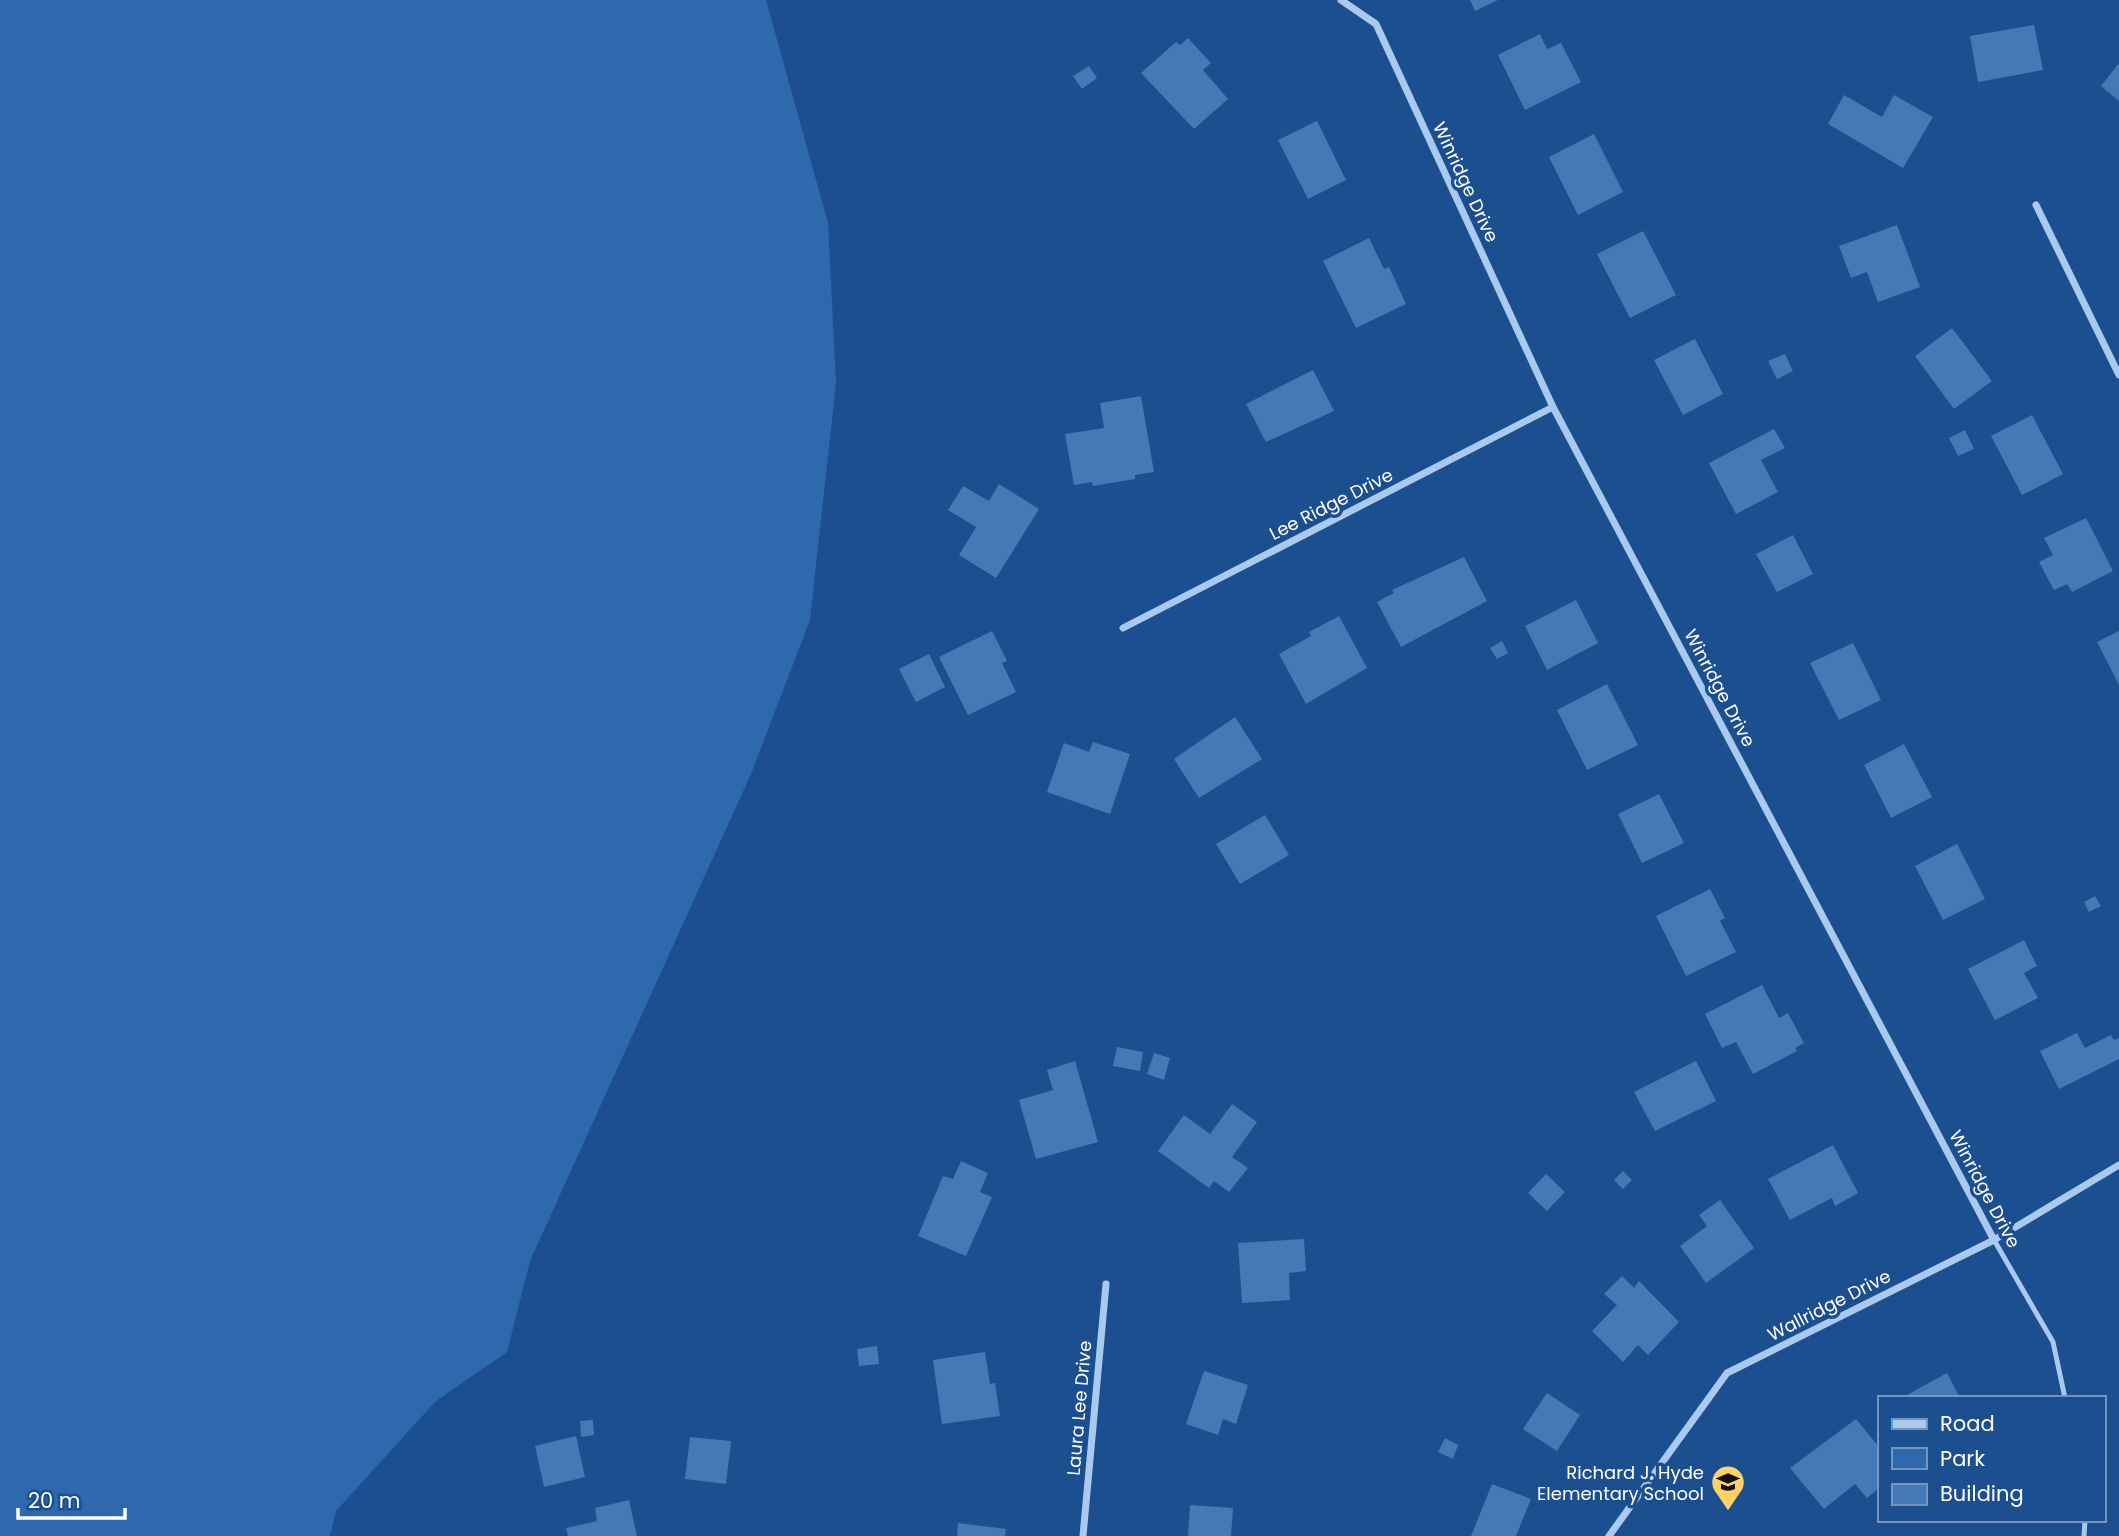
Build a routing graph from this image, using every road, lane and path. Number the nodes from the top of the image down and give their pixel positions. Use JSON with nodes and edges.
{"nodes":[{"id":1,"x":1341,"y":0,"type":"edge"},
{"id":2,"x":2036,"y":205,"type":"dead end"},
{"id":3,"x":2119,"y":375,"type":"edge"},
{"id":4,"x":1553,"y":407,"type":"junction"},
{"id":5,"x":1123,"y":628,"type":"dead end"},
{"id":6,"x":2119,"y":1165,"type":"edge"},
{"id":7,"x":1994,"y":1240,"type":"junction"},
{"id":8,"x":1106,"y":1284,"type":"dead end"},
{"id":9,"x":2065,"y":1396,"type":"edge"},
{"id":10,"x":1083,"y":1536,"type":"edge"},
{"id":11,"x":1609,"y":1536,"type":"edge"}],
"edges":[{"from":1,"to":4,"type":"street","name":"Winridge Drive"},
{"from":2,"to":3,"type":"street"},
{"from":4,"to":5,"type":"street","name":"Lee Ridge Drive"},
{"from":4,"to":7,"type":"street","name":"Winridge Drive"},
{"from":6,"to":7,"type":"street","name":"Wallridge Drive"},
{"from":7,"to":9,"type":"lane","name":"Winridge Drive"},
{"from":7,"to":11,"type":"street","name":"Wallridge Drive"},
{"from":8,"to":10,"type":"street","name":"Laura Lee Drive"}]}
